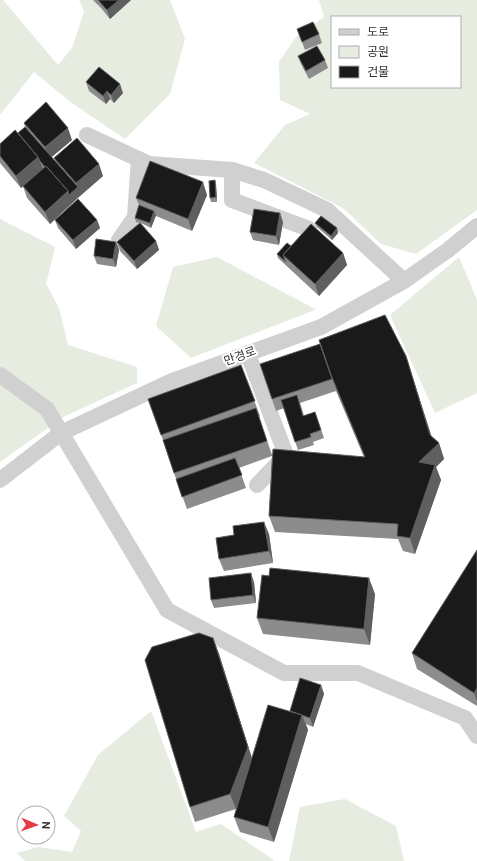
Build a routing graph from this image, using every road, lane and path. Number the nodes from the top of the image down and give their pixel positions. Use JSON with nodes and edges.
{"nodes":[{"id":1,"x":87,"y":135,"type":"dead end"},
{"id":2,"x":140,"y":159,"type":"junction"},
{"id":3,"x":232,"y":170,"type":"junction"},
{"id":4,"x":477,"y":226,"type":"edge"},
{"id":5,"x":309,"y":229,"type":"edge"},
{"id":6,"x":119,"y":240,"type":"edge"},
{"id":7,"x":404,"y":281,"type":"junction"},
{"id":8,"x":248,"y":354,"type":"junction"},
{"id":9,"x":0,"y":375,"type":"edge"},
{"id":10,"x":61,"y":433,"type":"junction"},
{"id":11,"x":0,"y":480,"type":"edge"},
{"id":12,"x":257,"y":485,"type":"dead end"},
{"id":13,"x":477,"y":736,"type":"edge"}],
"edges":[{"from":1,"to":2,"type":"street"},
{"from":2,"to":3,"type":"street"},
{"from":2,"to":6,"type":"street"},
{"from":3,"to":5,"type":"street"},
{"from":3,"to":7,"type":"street"},
{"from":4,"to":7,"type":"street","name":"만경로"},
{"from":7,"to":8,"type":"street","name":"만경로"},
{"from":8,"to":10,"type":"street","name":"만경로"},
{"from":8,"to":12,"type":"street"},
{"from":9,"to":10,"type":"street"},
{"from":10,"to":11,"type":"street","name":"만경로"},
{"from":10,"to":13,"type":"street"}]}
